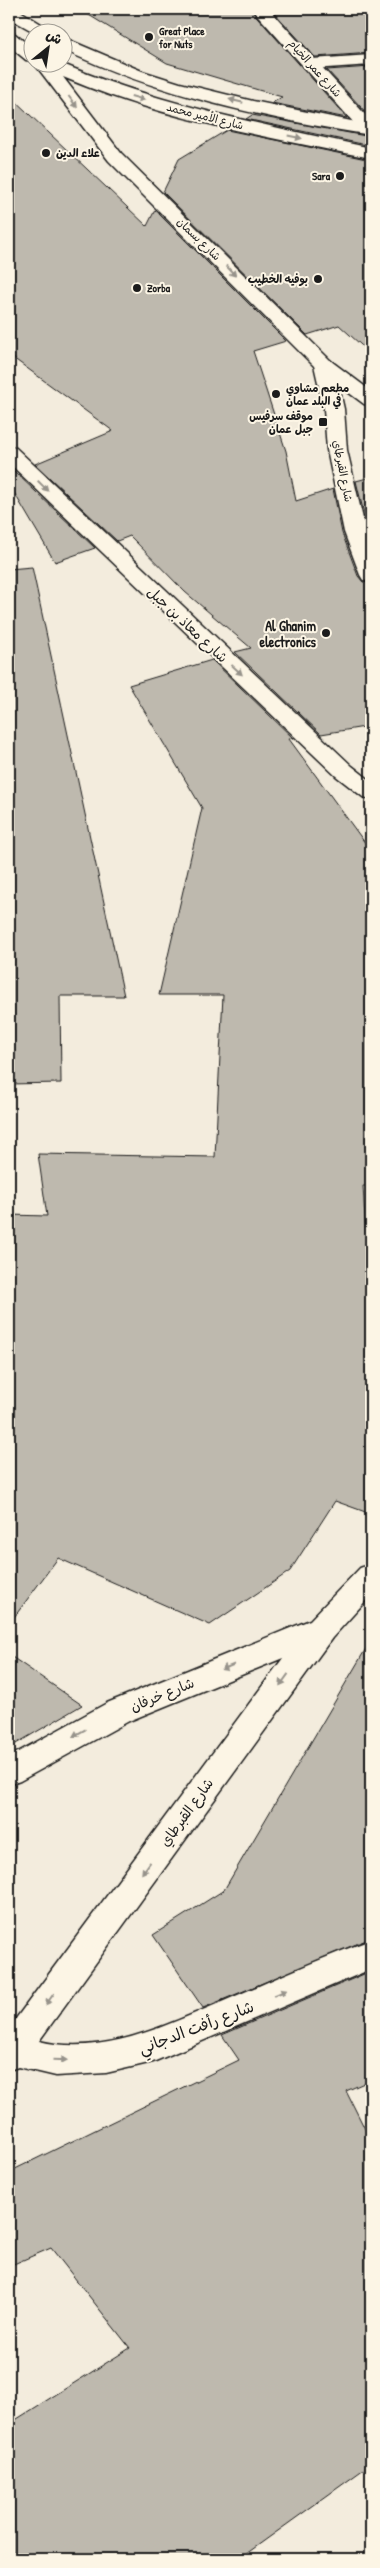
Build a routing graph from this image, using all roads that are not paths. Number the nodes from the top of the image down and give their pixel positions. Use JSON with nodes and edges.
{"nodes":[{"id":1,"x":260,"y":9,"type":"edge"},
{"id":2,"x":9,"y":11,"type":"edge"},
{"id":3,"x":28,"y":22,"type":"edge"},
{"id":4,"x":9,"y":38,"type":"edge"},
{"id":5,"x":72,"y":47,"type":"edge"},
{"id":6,"x":22,"y":48,"type":"edge"},
{"id":7,"x":371,"y":60,"type":"edge"},
{"id":8,"x":312,"y":64,"type":"junction"},
{"id":9,"x":50,"y":72,"type":"edge"},
{"id":10,"x":64,"y":72,"type":"edge"},
{"id":11,"x":370,"y":129,"type":"edge"},
{"id":12,"x":371,"y":153,"type":"edge"},
{"id":13,"x":324,"y":365,"type":"junction"},
{"id":14,"x":371,"y":400,"type":"edge"},
{"id":15,"x":9,"y":452,"type":"edge"},
{"id":16,"x":371,"y":575,"type":"edge"},
{"id":17,"x":371,"y":792,"type":"edge"},
{"id":18,"x":371,"y":1576,"type":"edge"},
{"id":19,"x":321,"y":1629,"type":"junction"},
{"id":20,"x":9,"y":1772,"type":"edge"},
{"id":21,"x":371,"y":1954,"type":"edge"},
{"id":22,"x":10,"y":2052,"type":"edge"}],
"edges":[{"from":1,"to":8,"type":"street","name":"شارع عمر الخيام"},
{"from":2,"to":3,"type":"street"},
{"from":4,"to":6,"type":"street"},
{"from":11,"to":5,"type":"street","name":"شارع الأمير محمد","one_way":true},
{"from":7,"to":8,"type":"street"},
{"from":8,"to":11,"type":"street","name":"شارع عمر الخيام"},
{"from":9,"to":13,"type":"street","name":"شارع بسمان","one_way":true},
{"from":10,"to":12,"type":"street","name":"شارع الأمير محمد","one_way":true},
{"from":13,"to":14,"type":"street","name":"شارع بسمان"},
{"from":13,"to":16,"type":"street","name":"شارع القبرطاي"},
{"from":15,"to":17,"type":"street","name":"شارع معاذ بن جبل","one_way":true},
{"from":18,"to":19,"type":"street","name":"شارع القبرطاي"},
{"from":19,"to":20,"type":"street","name":"شارع خرفان","one_way":true},
{"from":19,"to":22,"type":"street","name":"شارع القبرطاي","one_way":true},
{"from":22,"to":21,"type":"street","name":"شارع رأفت الدجاني","one_way":true}]}
